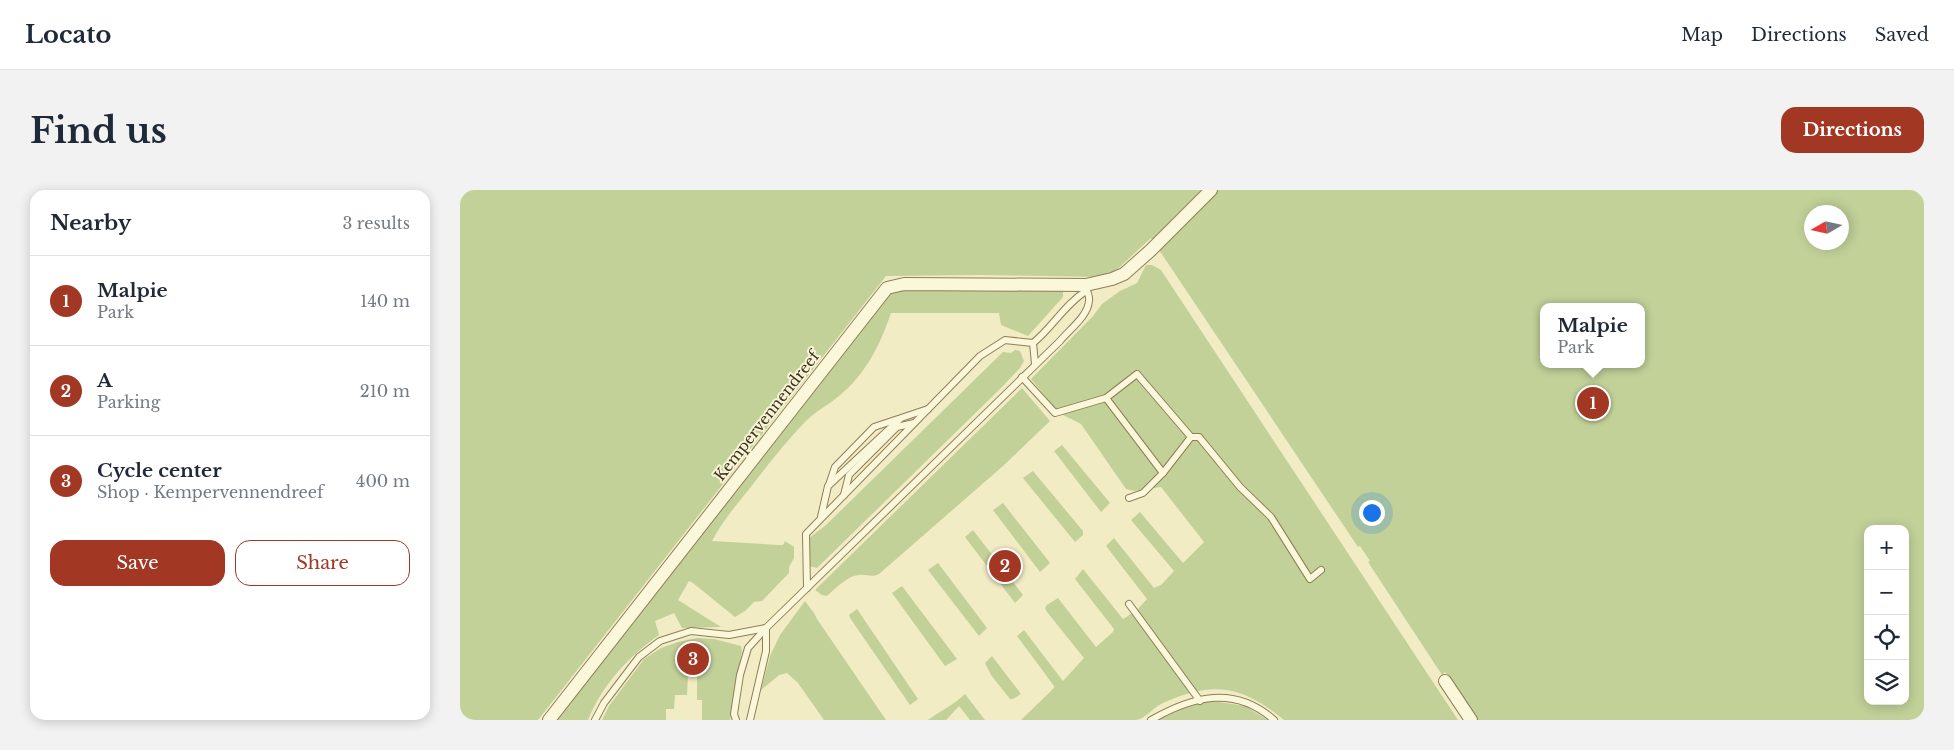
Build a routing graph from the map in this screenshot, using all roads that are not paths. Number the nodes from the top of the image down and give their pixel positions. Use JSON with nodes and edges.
{"nodes":[{"id":1,"x":1211,"y":190,"type":"edge"},
{"id":2,"x":1086,"y":288,"type":"junction"},
{"id":3,"x":1033,"y":343,"type":"junction"},
{"id":4,"x":1035,"y":364,"type":"junction"},
{"id":5,"x":1022,"y":377,"type":"junction"},
{"id":6,"x":1106,"y":398,"type":"junction"},
{"id":7,"x":929,"y":408,"type":"junction"},
{"id":8,"x":901,"y":418,"type":"junction"},
{"id":9,"x":915,"y":423,"type":"junction"},
{"id":10,"x":1191,"y":437,"type":"junction"},
{"id":11,"x":1163,"y":472,"type":"junction"},
{"id":12,"x":828,"y":486,"type":"junction"},
{"id":13,"x":844,"y":495,"type":"junction"},
{"id":14,"x":1129,"y":498,"type":"dead end"},
{"id":15,"x":821,"y":518,"type":"junction"},
{"id":16,"x":1320,"y":570,"type":"dead end"},
{"id":17,"x":807,"y":588,"type":"junction"},
{"id":18,"x":1129,"y":604,"type":"dead end"},
{"id":19,"x":766,"y":628,"type":"junction"},
{"id":20,"x":1445,"y":681,"type":"dead end"},
{"id":21,"x":1200,"y":701,"type":"junction"},
{"id":22,"x":549,"y":720,"type":"edge"},
{"id":23,"x":595,"y":720,"type":"edge"},
{"id":24,"x":736,"y":720,"type":"edge"},
{"id":25,"x":750,"y":720,"type":"edge"},
{"id":26,"x":1151,"y":720,"type":"edge"},
{"id":27,"x":1274,"y":720,"type":"edge"},
{"id":28,"x":1472,"y":720,"type":"edge"}],
"edges":[{"from":1,"to":2,"type":"street","name":"Kempervennendreef"},
{"from":2,"to":3,"type":"lane"},
{"from":2,"to":4,"type":"lane"},
{"from":2,"to":22,"type":"street","name":"Kempervennendreef"},
{"from":3,"to":4,"type":"lane"},
{"from":3,"to":7,"type":"lane"},
{"from":4,"to":5,"type":"lane"},
{"from":5,"to":6,"type":"lane"},
{"from":5,"to":17,"type":"lane"},
{"from":6,"to":10,"type":"lane"},
{"from":6,"to":11,"type":"lane"},
{"from":7,"to":8,"type":"lane"},
{"from":7,"to":9,"type":"lane"},
{"from":8,"to":12,"type":"lane"},
{"from":8,"to":12,"type":"lane"},
{"from":9,"to":13,"type":"lane"},
{"from":9,"to":13,"type":"lane"},
{"from":10,"to":11,"type":"lane"},
{"from":10,"to":16,"type":"lane"},
{"from":11,"to":14,"type":"lane"},
{"from":12,"to":15,"type":"lane"},
{"from":13,"to":15,"type":"lane"},
{"from":15,"to":17,"type":"lane"},
{"from":17,"to":19,"type":"lane"},
{"from":18,"to":21,"type":"lane"},
{"from":19,"to":23,"type":"lane"},
{"from":19,"to":24,"type":"lane"},
{"from":19,"to":25,"type":"lane"},
{"from":20,"to":28,"type":"street"},
{"from":21,"to":26,"type":"lane"},
{"from":21,"to":27,"type":"lane"}]}
